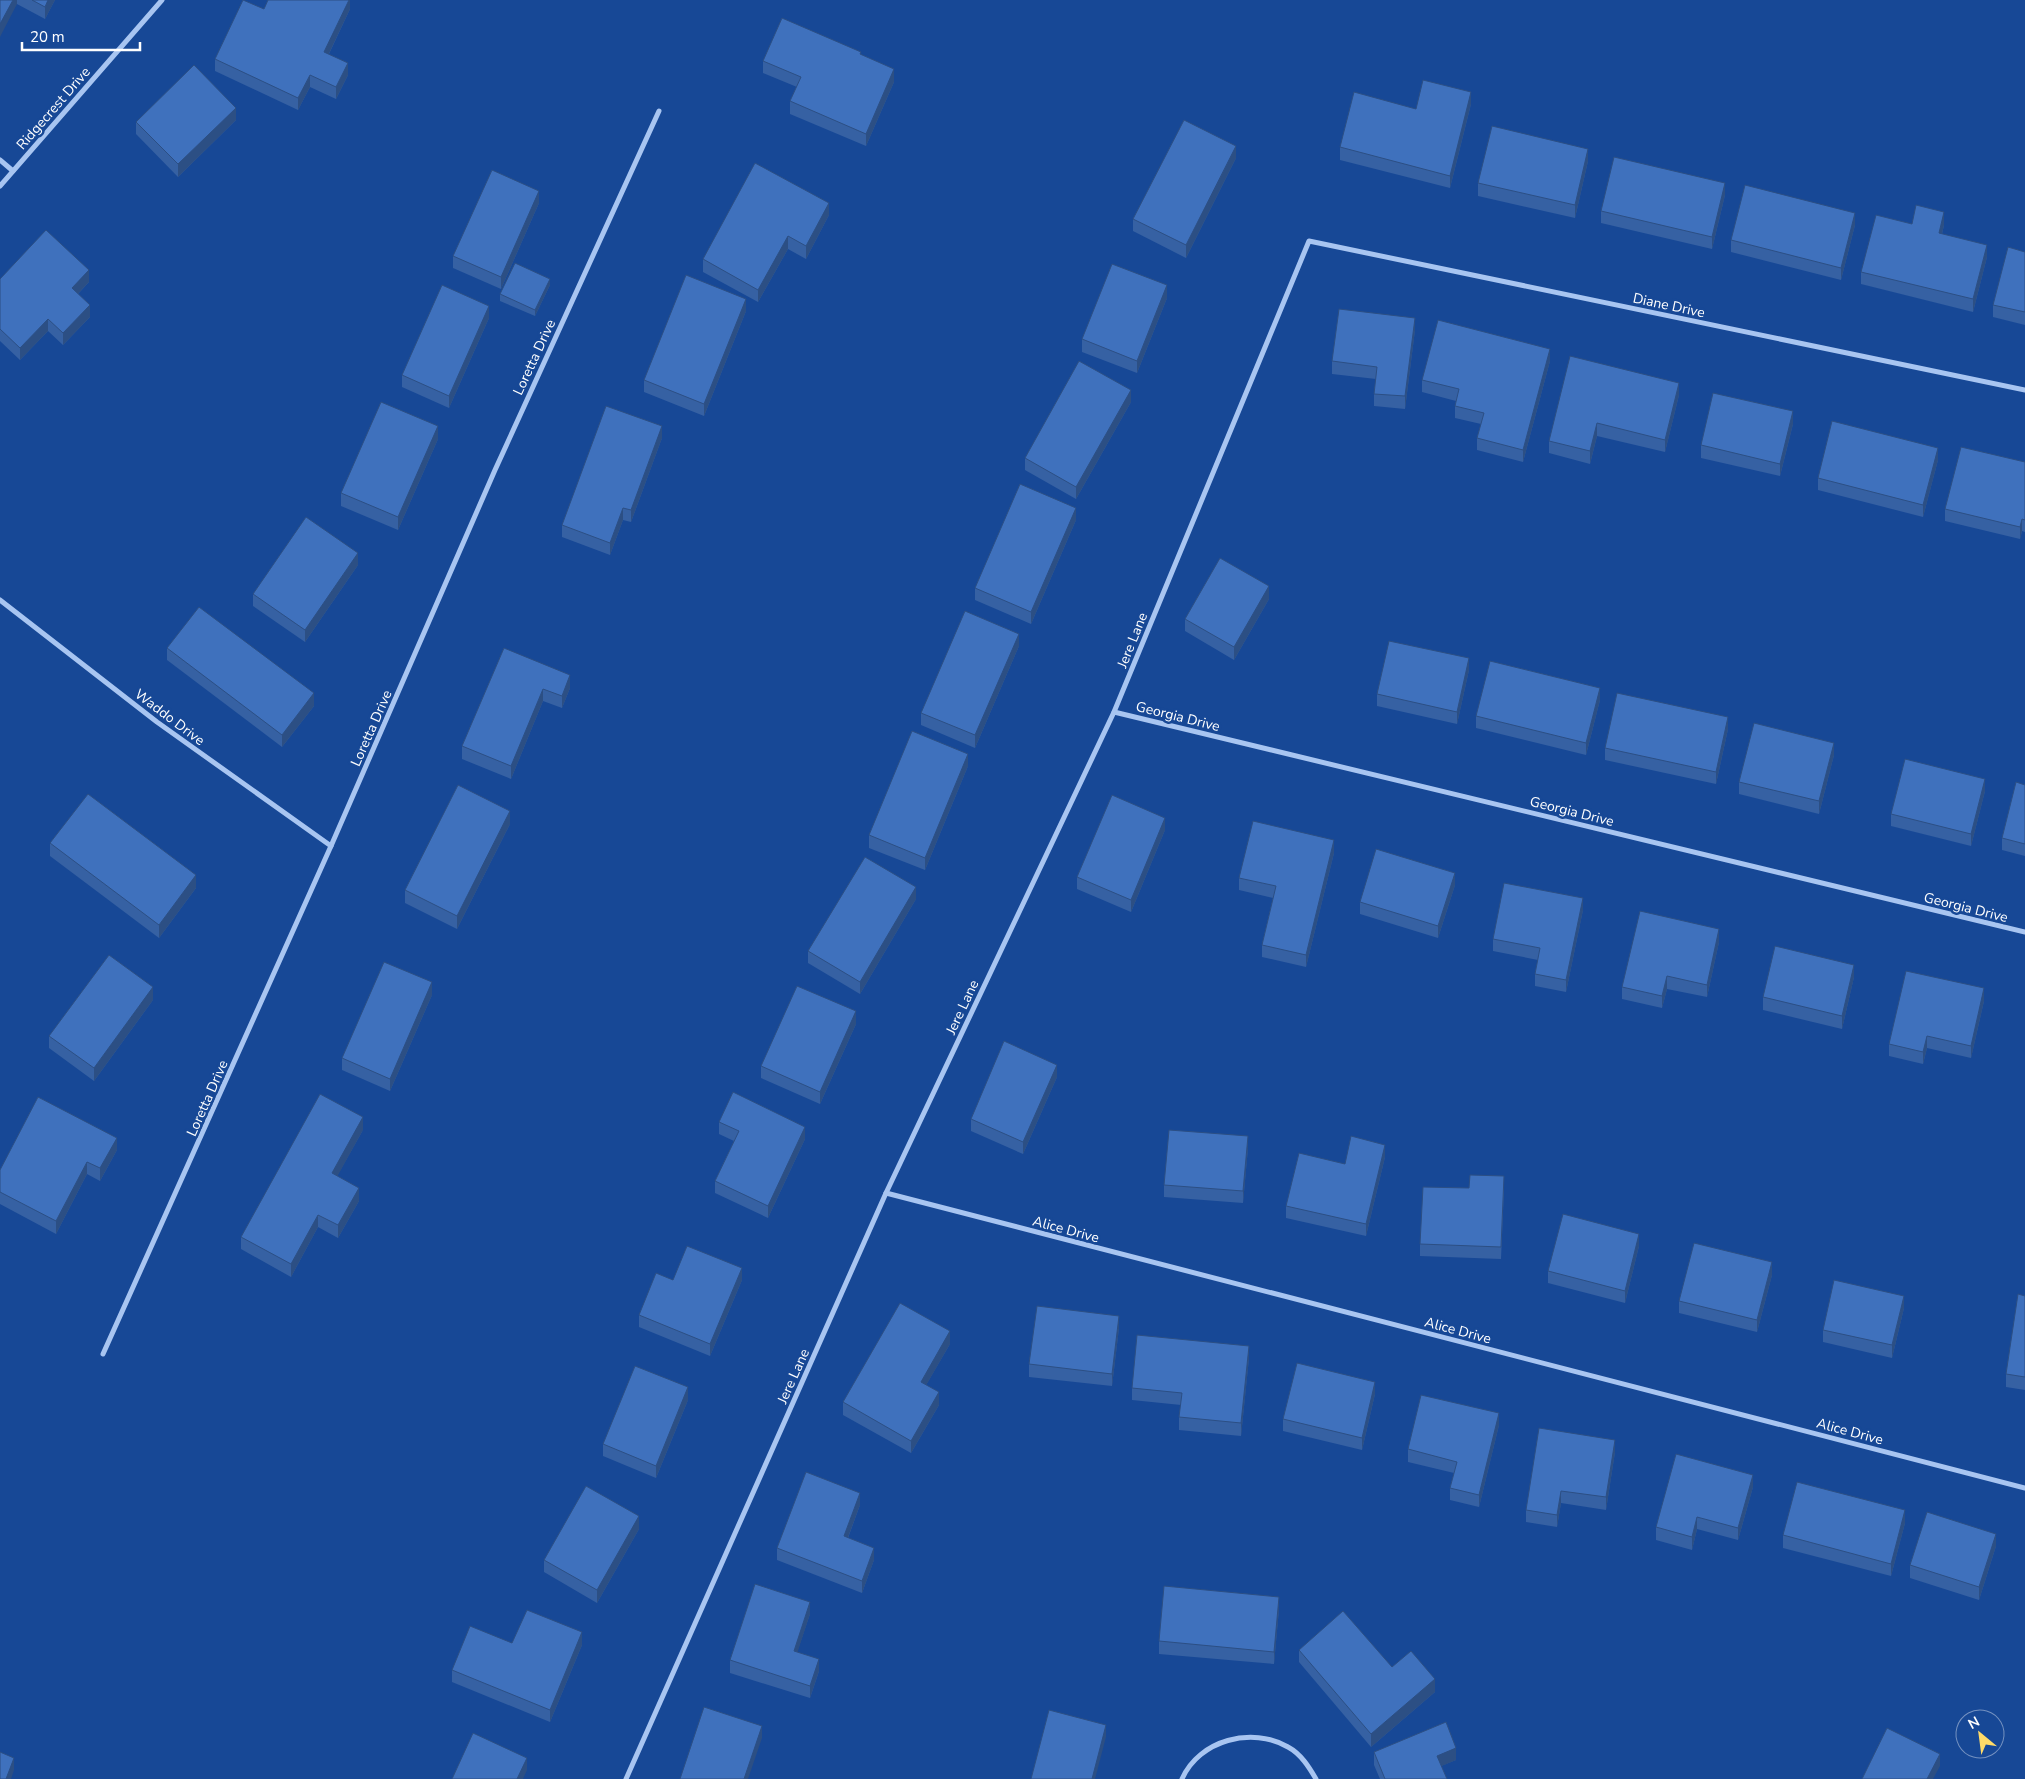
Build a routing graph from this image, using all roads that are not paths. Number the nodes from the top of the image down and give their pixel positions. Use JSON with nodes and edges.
{"nodes":[{"id":1,"x":162,"y":0,"type":"edge"},
{"id":2,"x":659,"y":111,"type":"dead end"},
{"id":3,"x":0,"y":160,"type":"edge"},
{"id":4,"x":13,"y":171,"type":"junction"},
{"id":5,"x":0,"y":186,"type":"edge"},
{"id":6,"x":1309,"y":242,"type":"joint"},
{"id":7,"x":2025,"y":390,"type":"edge"},
{"id":8,"x":0,"y":600,"type":"edge"},
{"id":9,"x":1114,"y":712,"type":"junction"},
{"id":10,"x":331,"y":846,"type":"junction"},
{"id":11,"x":2025,"y":932,"type":"edge"},
{"id":12,"x":886,"y":1194,"type":"junction"},
{"id":13,"x":104,"y":1354,"type":"dead end"},
{"id":14,"x":2025,"y":1488,"type":"edge"},
{"id":15,"x":626,"y":1779,"type":"edge"},
{"id":16,"x":1182,"y":1779,"type":"edge"},
{"id":17,"x":1316,"y":1779,"type":"edge"}],
"edges":[{"from":1,"to":4,"type":"street","name":"Ridgecrest Drive"},
{"from":2,"to":10,"type":"street","name":"Loretta Drive"},
{"from":3,"to":4,"type":"street"},
{"from":4,"to":5,"type":"street","name":"Ridgecrest Drive"},
{"from":6,"to":7,"type":"street","name":"Diane Drive"},
{"from":6,"to":9,"type":"street","name":"Jere Lane"},
{"from":8,"to":10,"type":"street","name":"Waddo Drive"},
{"from":9,"to":11,"type":"street","name":"Georgia Drive"},
{"from":9,"to":12,"type":"street","name":"Jere Lane"},
{"from":10,"to":13,"type":"street","name":"Loretta Drive"},
{"from":12,"to":14,"type":"street","name":"Alice Drive"},
{"from":12,"to":15,"type":"street","name":"Jere Lane"},
{"from":16,"to":17,"type":"street"}]}
